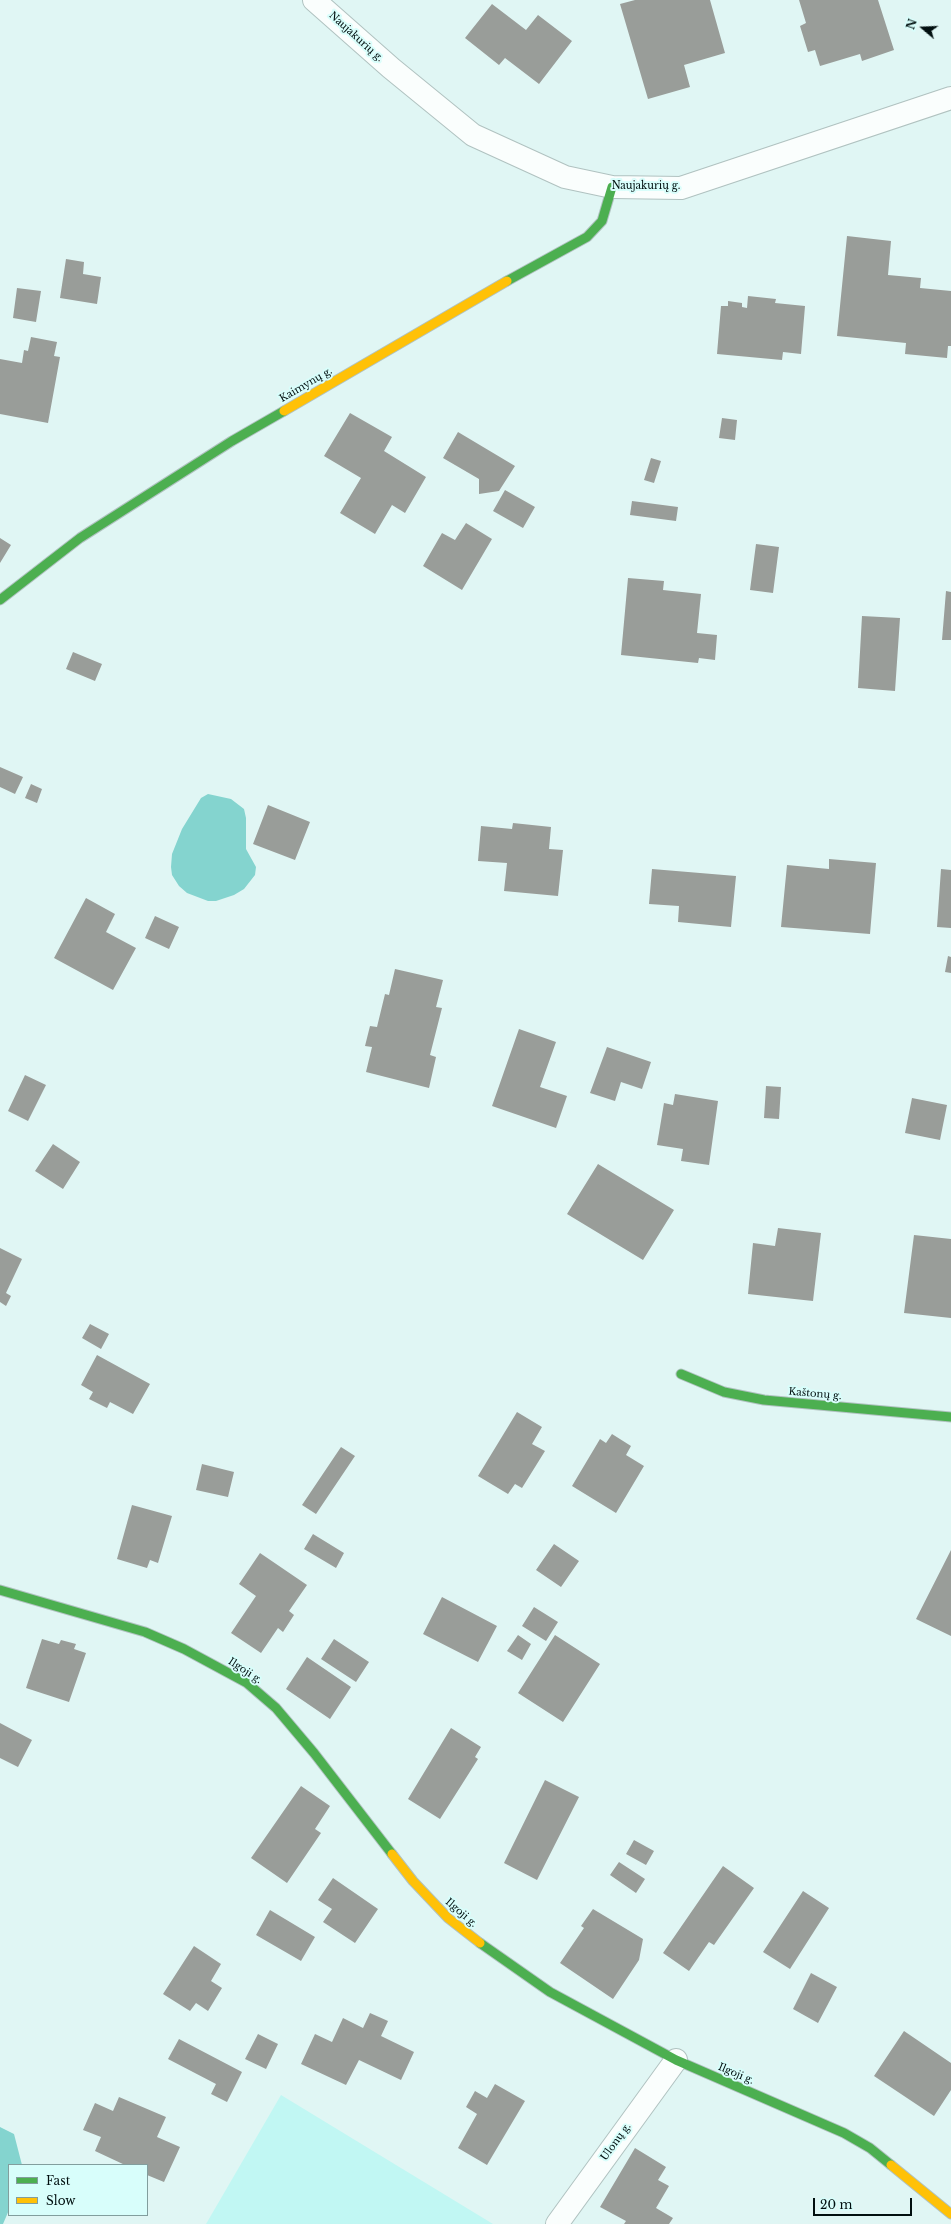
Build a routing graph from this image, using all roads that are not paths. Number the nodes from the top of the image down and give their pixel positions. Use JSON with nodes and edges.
{"nodes":[{"id":1,"x":314,"y":0,"type":"edge"},
{"id":2,"x":951,"y":98,"type":"edge"},
{"id":3,"x":612,"y":188,"type":"junction"},
{"id":4,"x":0,"y":600,"type":"edge"},
{"id":5,"x":681,"y":1374,"type":"dead end"},
{"id":6,"x":951,"y":1417,"type":"edge"},
{"id":7,"x":0,"y":1590,"type":"edge"},
{"id":8,"x":676,"y":2060,"type":"junction"},
{"id":9,"x":951,"y":2214,"type":"edge"},
{"id":10,"x":557,"y":2224,"type":"edge"}],
"edges":[{"from":1,"to":3,"type":"street","name":"Naujakurių g."},
{"from":2,"to":3,"type":"street","name":"Naujakurių g."},
{"from":3,"to":4,"type":"street","name":"Kaimynų g."},
{"from":5,"to":6,"type":"street","name":"Kaštonų g."},
{"from":7,"to":8,"type":"street","name":"Ilgoji g."},
{"from":8,"to":9,"type":"street","name":"Ilgoji g."},
{"from":8,"to":10,"type":"street","name":"Ulonų g."}]}
